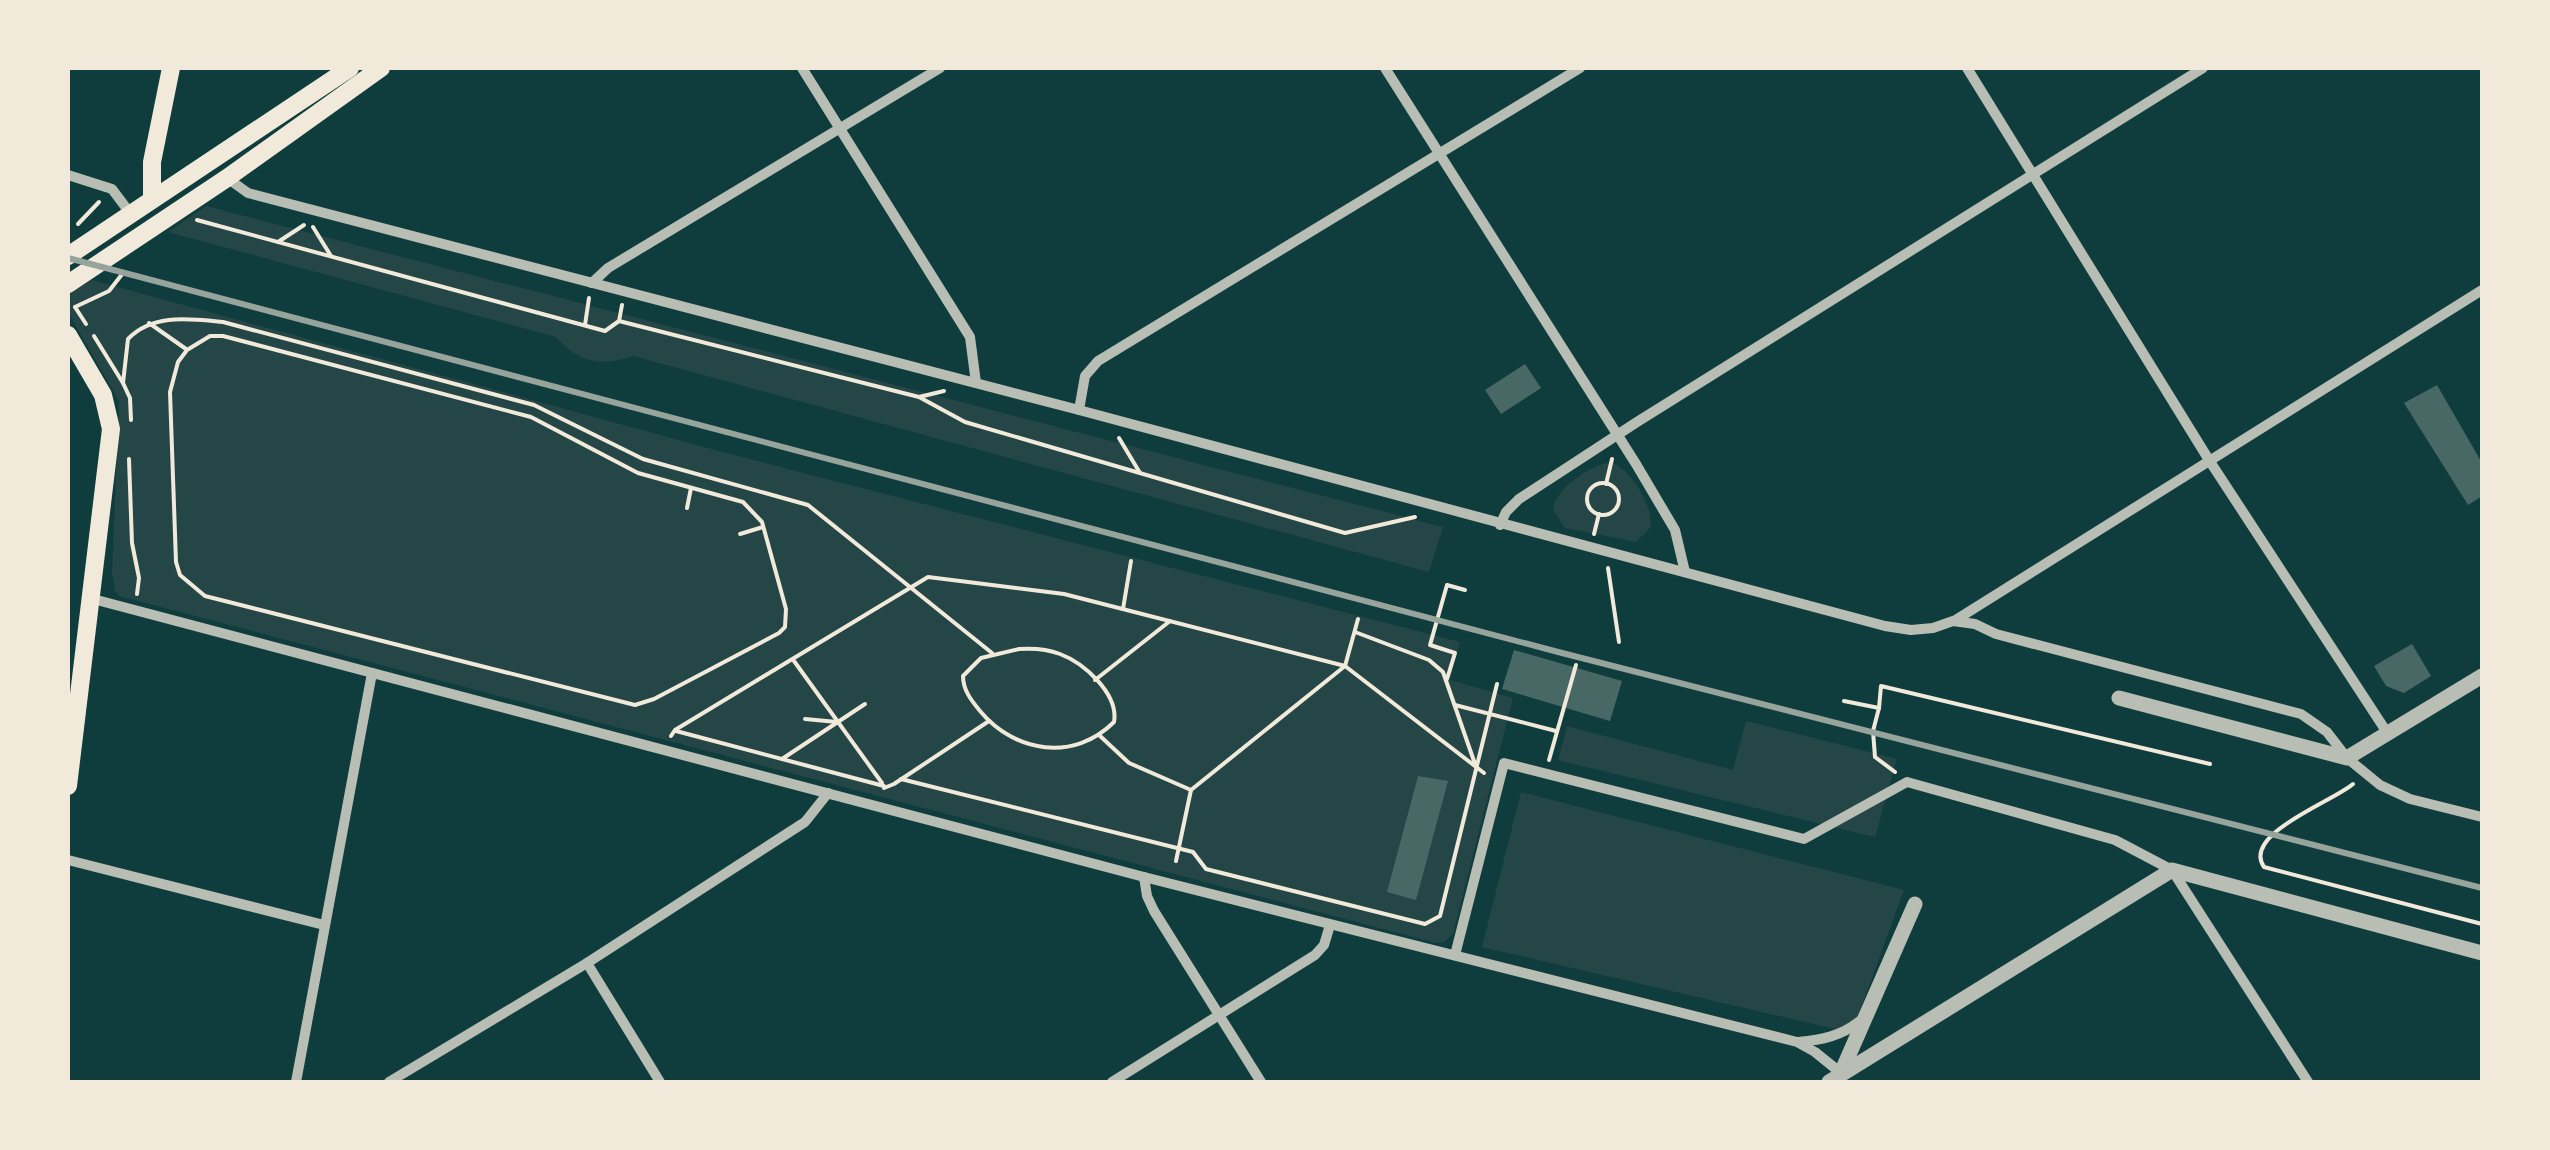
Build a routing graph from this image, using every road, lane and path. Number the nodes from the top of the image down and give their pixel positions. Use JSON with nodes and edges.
{"nodes":[{"id":1,"x":172,"y":68,"type":"edge"},
{"id":2,"x":350,"y":68,"type":"edge"},
{"id":3,"x":382,"y":68,"type":"edge"},
{"id":4,"x":802,"y":68,"type":"edge"},
{"id":5,"x":940,"y":68,"type":"edge"},
{"id":6,"x":1385,"y":68,"type":"edge"},
{"id":7,"x":1580,"y":68,"type":"edge"},
{"id":8,"x":1967,"y":68,"type":"edge"},
{"id":9,"x":2203,"y":68,"type":"edge"},
{"id":10,"x":839,"y":130,"type":"junction"},
{"id":11,"x":1439,"y":156,"type":"junction"},
{"id":12,"x":2032,"y":173,"type":"junction"},
{"id":13,"x":68,"y":174,"type":"edge"},
{"id":14,"x":227,"y":178,"type":"junction"},
{"id":15,"x":112,"y":189,"type":"junction"},
{"id":16,"x":152,"y":198,"type":"junction"},
{"id":17,"x":130,"y":213,"type":"junction"},
{"id":18,"x":174,"y":214,"type":"junction"},
{"id":19,"x":68,"y":235,"type":"edge"},
{"id":20,"x":278,"y":242,"type":"junction"},
{"id":21,"x":68,"y":256,"type":"edge"},
{"id":22,"x":332,"y":256,"type":"junction"},
{"id":23,"x":592,"y":283,"type":"junction"},
{"id":24,"x":68,"y":284,"type":"edge"},
{"id":25,"x":2482,"y":290,"type":"edge"},
{"id":26,"x":625,"y":292,"type":"junction"},
{"id":27,"x":619,"y":321,"type":"junction"},
{"id":28,"x":149,"y":323,"type":"junction"},
{"id":29,"x":586,"y":326,"type":"junction"},
{"id":30,"x":68,"y":335,"type":"edge"},
{"id":31,"x":188,"y":350,"type":"junction"},
{"id":32,"x":976,"y":383,"type":"junction"},
{"id":33,"x":1079,"y":410,"type":"junction"},
{"id":34,"x":1106,"y":417,"type":"junction"},
{"id":35,"x":130,"y":429,"type":"dead end"},
{"id":36,"x":1617,"y":434,"type":"junction"},
{"id":37,"x":129,"y":443,"type":"dead end"},
{"id":38,"x":2209,"y":460,"type":"junction"},
{"id":39,"x":1140,"y":473,"type":"junction"},
{"id":40,"x":691,"y":487,"type":"junction"},
{"id":41,"x":1618,"y":494,"type":"joint"},
{"id":42,"x":687,"y":508,"type":"dead end"},
{"id":43,"x":1446,"y":509,"type":"junction"},
{"id":44,"x":1500,"y":525,"type":"junction"},
{"id":45,"x":763,"y":527,"type":"junction"},
{"id":46,"x":740,"y":534,"type":"dead end"},
{"id":47,"x":1606,"y":551,"type":"junction"},
{"id":48,"x":1131,"y":561,"type":"dead end"},
{"id":49,"x":1685,"y":572,"type":"junction"},
{"id":50,"x":912,"y":588,"type":"junction"},
{"id":51,"x":1465,"y":590,"type":"dead end"},
{"id":52,"x":93,"y":599,"type":"junction"},
{"id":53,"x":1123,"y":610,"type":"junction"},
{"id":54,"x":135,"y":611,"type":"junction"},
{"id":55,"x":1358,"y":619,"type":"dead end"},
{"id":56,"x":1170,"y":621,"type":"junction"},
{"id":57,"x":1953,"y":621,"type":"junction"},
{"id":58,"x":1355,"y":632,"type":"junction"},
{"id":59,"x":1619,"y":642,"type":"dead end"},
{"id":60,"x":992,"y":654,"type":"junction"},
{"id":61,"x":794,"y":661,"type":"junction"},
{"id":62,"x":1576,"y":665,"type":"dead end"},
{"id":63,"x":1346,"y":666,"type":"junction"},
{"id":64,"x":372,"y":673,"type":"junction"},
{"id":65,"x":2482,"y":676,"type":"edge"},
{"id":66,"x":1095,"y":680,"type":"junction"},
{"id":67,"x":1446,"y":681,"type":"junction"},
{"id":68,"x":1498,"y":684,"type":"dead end"},
{"id":69,"x":2119,"y":698,"type":"dead end"},
{"id":70,"x":1844,"y":701,"type":"dead end"},
{"id":71,"x":866,"y":704,"type":"dead end"},
{"id":72,"x":1455,"y":705,"type":"junction"},
{"id":73,"x":1879,"y":708,"type":"junction"},
{"id":74,"x":1490,"y":714,"type":"junction"},
{"id":75,"x":805,"y":719,"type":"dead end"},
{"id":76,"x":837,"y":722,"type":"junction"},
{"id":77,"x":988,"y":722,"type":"junction"},
{"id":78,"x":675,"y":730,"type":"junction"},
{"id":79,"x":1556,"y":731,"type":"junction"},
{"id":80,"x":1099,"y":734,"type":"junction"},
{"id":81,"x":2388,"y":734,"type":"junction"},
{"id":82,"x":663,"y":749,"type":"junction"},
{"id":83,"x":2347,"y":758,"type":"junction"},
{"id":84,"x":782,"y":759,"type":"junction"},
{"id":85,"x":2210,"y":764,"type":"dead end"},
{"id":86,"x":1476,"y":767,"type":"junction"},
{"id":87,"x":2365,"y":773,"type":"junction"},
{"id":88,"x":1545,"y":774,"type":"junction"},
{"id":89,"x":901,"y":779,"type":"junction"},
{"id":90,"x":1907,"y":782,"type":"junction"},
{"id":91,"x":1499,"y":785,"type":"junction"},
{"id":92,"x":68,"y":786,"type":"edge"},
{"id":93,"x":884,"y":786,"type":"junction"},
{"id":94,"x":1191,"y":790,"type":"junction"},
{"id":95,"x":828,"y":793,"type":"junction"},
{"id":96,"x":879,"y":807,"type":"junction"},
{"id":97,"x":2482,"y":818,"type":"edge"},
{"id":98,"x":1179,"y":848,"type":"junction"},
{"id":99,"x":68,"y":860,"type":"edge"},
{"id":100,"x":1176,"y":861,"type":"dead end"},
{"id":101,"x":2172,"y":870,"type":"junction"},
{"id":102,"x":1144,"y":878,"type":"junction"},
{"id":103,"x":1915,"y":904,"type":"dead end"},
{"id":104,"x":2482,"y":924,"type":"edge"},
{"id":105,"x":324,"y":925,"type":"junction"},
{"id":106,"x":1330,"y":926,"type":"junction"},
{"id":107,"x":2482,"y":953,"type":"edge"},
{"id":108,"x":1455,"y":955,"type":"junction"},
{"id":109,"x":587,"y":963,"type":"junction"},
{"id":110,"x":1220,"y":1015,"type":"junction"},
{"id":111,"x":1866,"y":1016,"type":"junction"},
{"id":112,"x":1796,"y":1042,"type":"junction"},
{"id":113,"x":1835,"y":1078,"type":"edge"},
{"id":114,"x":296,"y":1082,"type":"edge"},
{"id":115,"x":389,"y":1082,"type":"edge"},
{"id":116,"x":660,"y":1082,"type":"edge"},
{"id":117,"x":1112,"y":1082,"type":"edge"},
{"id":118,"x":1261,"y":1082,"type":"edge"},
{"id":119,"x":2308,"y":1082,"type":"edge"}],
"edges":[{"from":1,"to":16,"type":"main road"},
{"from":2,"to":16,"type":"main road"},
{"from":3,"to":14,"type":"main road"},
{"from":4,"to":10,"type":"street"},
{"from":5,"to":10,"type":"street"},
{"from":6,"to":11,"type":"street"},
{"from":7,"to":11,"type":"street"},
{"from":8,"to":12,"type":"street"},
{"from":9,"to":12,"type":"street"},
{"from":10,"to":23,"type":"street"},
{"from":10,"to":32,"type":"street"},
{"from":11,"to":33,"type":"street"},
{"from":11,"to":36,"type":"street"},
{"from":12,"to":36,"type":"street"},
{"from":12,"to":38,"type":"street"},
{"from":13,"to":15,"type":"street"},
{"from":14,"to":18,"type":"main road"},
{"from":14,"to":23,"type":"street"},
{"from":15,"to":17,"type":"street"},
{"from":15,"to":19,"type":"path"},
{"from":16,"to":17,"type":"main road"},
{"from":17,"to":21,"type":"main road"},
{"from":18,"to":20,"type":"path"},
{"from":18,"to":24,"type":"main road"},
{"from":20,"to":22,"type":"path"},
{"from":20,"to":22,"type":"path"},
{"from":22,"to":29,"type":"path"},
{"from":23,"to":26,"type":"street"},
{"from":23,"to":29,"type":"path"},
{"from":25,"to":38,"type":"street"},
{"from":26,"to":27,"type":"path"},
{"from":26,"to":32,"type":"street"},
{"from":27,"to":29,"type":"path"},
{"from":27,"to":39,"type":"path"},
{"from":28,"to":31,"type":"path"},
{"from":28,"to":35,"type":"path"},
{"from":28,"to":50,"type":"path"},
{"from":30,"to":52,"type":"main road"},
{"from":31,"to":40,"type":"path"},
{"from":31,"to":45,"type":"path"},
{"from":32,"to":33,"type":"street"},
{"from":33,"to":34,"type":"street"},
{"from":34,"to":39,"type":"path"},
{"from":34,"to":43,"type":"street"},
{"from":36,"to":44,"type":"street"},
{"from":36,"to":49,"type":"street"},
{"from":37,"to":54,"type":"path"},
{"from":38,"to":57,"type":"street"},
{"from":38,"to":81,"type":"street"},
{"from":39,"to":43,"type":"path"},
{"from":40,"to":42,"type":"path"},
{"from":40,"to":45,"type":"path"},
{"from":41,"to":41,"type":"path"},
{"from":43,"to":44,"type":"street"},
{"from":44,"to":47,"type":"street"},
{"from":45,"to":46,"type":"path"},
{"from":47,"to":49,"type":"street"},
{"from":47,"to":59,"type":"path"},
{"from":48,"to":53,"type":"path"},
{"from":49,"to":57,"type":"street"},
{"from":50,"to":53,"type":"path"},
{"from":50,"to":60,"type":"path"},
{"from":50,"to":61,"type":"path"},
{"from":51,"to":67,"type":"path"},
{"from":52,"to":54,"type":"street"},
{"from":52,"to":92,"type":"main road"},
{"from":53,"to":56,"type":"path"},
{"from":54,"to":64,"type":"street"},
{"from":55,"to":58,"type":"path"},
{"from":56,"to":63,"type":"path"},
{"from":56,"to":66,"type":"path"},
{"from":57,"to":83,"type":"street"},
{"from":58,"to":63,"type":"path"},
{"from":58,"to":67,"type":"path"},
{"from":60,"to":66,"type":"path"},
{"from":60,"to":77,"type":"path"},
{"from":61,"to":76,"type":"path"},
{"from":61,"to":78,"type":"path"},
{"from":62,"to":79,"type":"path"},
{"from":63,"to":86,"type":"path"},
{"from":63,"to":94,"type":"path"},
{"from":64,"to":82,"type":"street"},
{"from":64,"to":105,"type":"street"},
{"from":65,"to":81,"type":"street"},
{"from":66,"to":80,"type":"path"},
{"from":67,"to":72,"type":"path"},
{"from":68,"to":74,"type":"path"},
{"from":69,"to":83,"type":"street"},
{"from":70,"to":73,"type":"path"},
{"from":71,"to":76,"type":"path"},
{"from":72,"to":74,"type":"path"},
{"from":72,"to":86,"type":"path"},
{"from":73,"to":85,"type":"path"},
{"from":73,"to":90,"type":"path"},
{"from":74,"to":79,"type":"path"},
{"from":74,"to":86,"type":"path"},
{"from":75,"to":76,"type":"path"},
{"from":76,"to":84,"type":"path"},
{"from":76,"to":93,"type":"path"},
{"from":77,"to":80,"type":"path"},
{"from":77,"to":89,"type":"path"},
{"from":78,"to":82,"type":"path"},
{"from":78,"to":84,"type":"path"},
{"from":79,"to":88,"type":"path"},
{"from":80,"to":94,"type":"path"},
{"from":81,"to":83,"type":"street"},
{"from":82,"to":95,"type":"street"},
{"from":83,"to":87,"type":"street"},
{"from":84,"to":93,"type":"path"},
{"from":86,"to":91,"type":"path"},
{"from":86,"to":98,"type":"path"},
{"from":87,"to":97,"type":"street"},
{"from":87,"to":104,"type":"path"},
{"from":88,"to":90,"type":"street"},
{"from":88,"to":91,"type":"street"},
{"from":89,"to":93,"type":"path"},
{"from":89,"to":98,"type":"path"},
{"from":90,"to":101,"type":"street"},
{"from":91,"to":108,"type":"street"},
{"from":93,"to":96,"type":"path"},
{"from":94,"to":98,"type":"path"},
{"from":95,"to":96,"type":"street"},
{"from":95,"to":109,"type":"street"},
{"from":96,"to":102,"type":"street"},
{"from":98,"to":100,"type":"path"},
{"from":99,"to":105,"type":"street"},
{"from":101,"to":107,"type":"street"},
{"from":101,"to":113,"type":"street"},
{"from":101,"to":119,"type":"street"},
{"from":102,"to":106,"type":"street"},
{"from":102,"to":110,"type":"street"},
{"from":103,"to":111,"type":"street"},
{"from":105,"to":114,"type":"street"},
{"from":106,"to":108,"type":"street"},
{"from":106,"to":110,"type":"street"},
{"from":108,"to":112,"type":"street"},
{"from":109,"to":115,"type":"street"},
{"from":109,"to":116,"type":"street"},
{"from":110,"to":117,"type":"street"},
{"from":110,"to":118,"type":"street"},
{"from":111,"to":112,"type":"street"},
{"from":111,"to":113,"type":"street"},
{"from":112,"to":113,"type":"street"}]}
